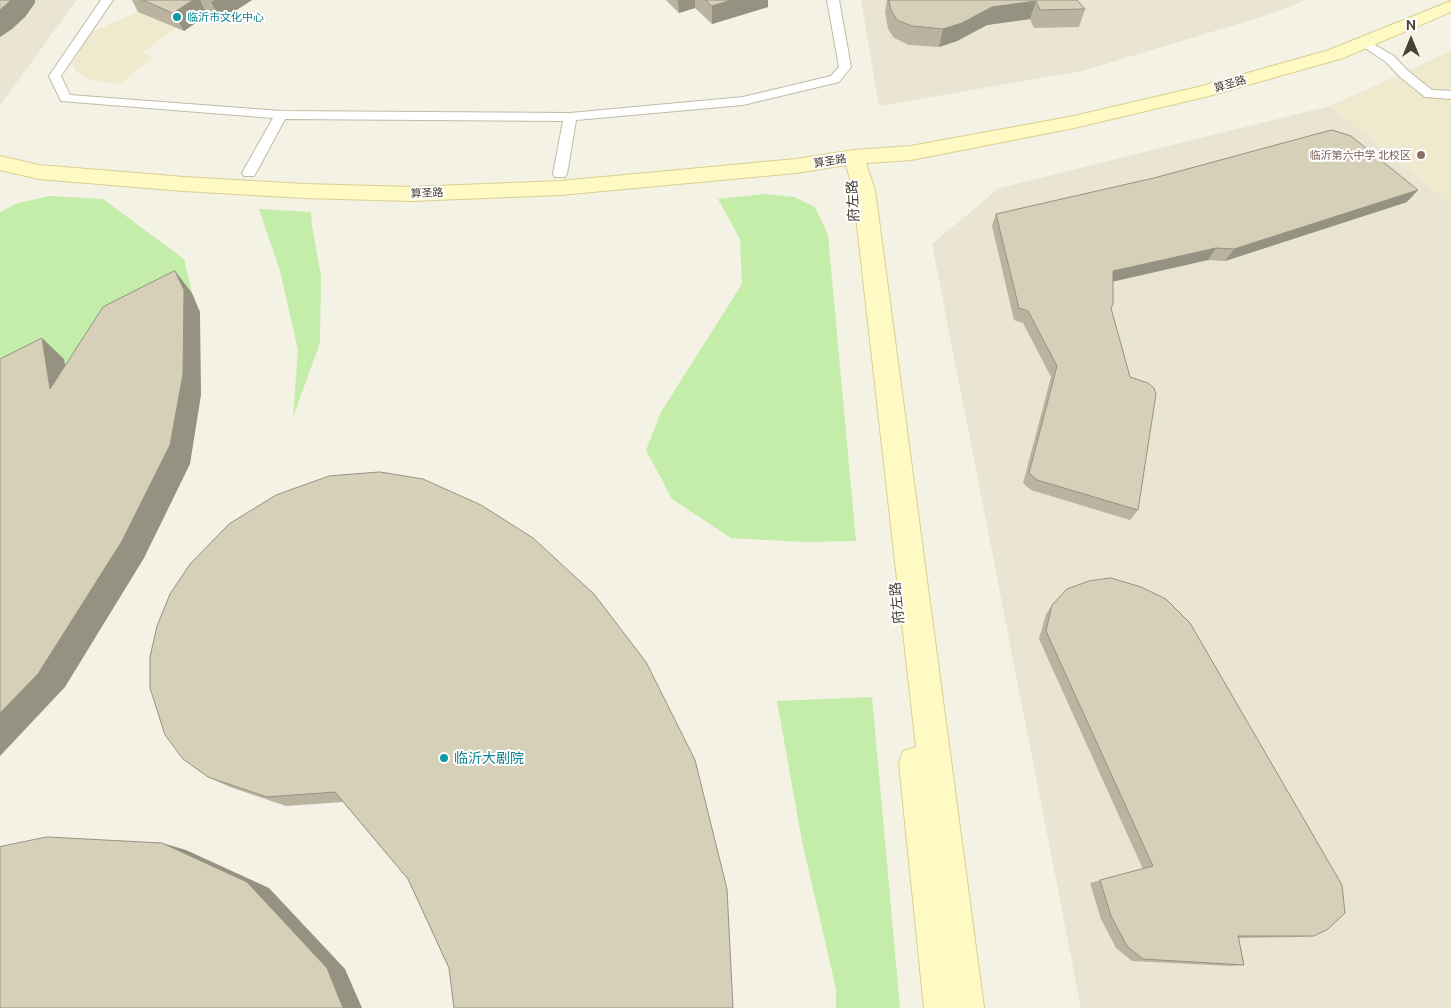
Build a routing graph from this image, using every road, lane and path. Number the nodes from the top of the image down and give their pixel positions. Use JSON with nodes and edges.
{"nodes":[{"id":1,"x":822,"y":0,"type":"edge"},
{"id":2,"x":1426,"y":0,"type":"edge"},
{"id":3,"x":108,"y":1,"type":"edge"},
{"id":4,"x":834,"y":5,"type":"edge"},
{"id":5,"x":1451,"y":6,"type":"edge"},
{"id":6,"x":1363,"y":42,"type":"junction"},
{"id":7,"x":1451,"y":95,"type":"edge"},
{"id":8,"x":281,"y":115,"type":"junction"},
{"id":9,"x":570,"y":117,"type":"junction"},
{"id":10,"x":854,"y":157,"type":"junction"},
{"id":11,"x":0,"y":161,"type":"edge"},
{"id":12,"x":249,"y":173,"type":"junction"},
{"id":13,"x":560,"y":174,"type":"junction"},
{"id":14,"x":943,"y":1008,"type":"edge"},
{"id":15,"x":965,"y":1008,"type":"edge"}],
"edges":[{"from":1,"to":4,"type":"lane"},
{"from":2,"to":10,"type":"main road","name":"算圣路"},
{"from":3,"to":8,"type":"lane"},
{"from":4,"to":9,"type":"lane"},
{"from":5,"to":6,"type":"main road","name":"算圣路"},
{"from":6,"to":7,"type":"lane"},
{"from":6,"to":10,"type":"main road","name":"算圣路"},
{"from":8,"to":9,"type":"lane"},
{"from":8,"to":12,"type":"lane"},
{"from":9,"to":13,"type":"lane"},
{"from":10,"to":11,"type":"main road","name":"算圣路"},
{"from":10,"to":13,"type":"main road","name":"算圣路"},
{"from":10,"to":14,"type":"main road","name":"府左路"},
{"from":10,"to":15,"type":"main road","name":"府左路"},
{"from":11,"to":12,"type":"main road","name":"算圣路"},
{"from":12,"to":13,"type":"main road","name":"算圣路"}]}
